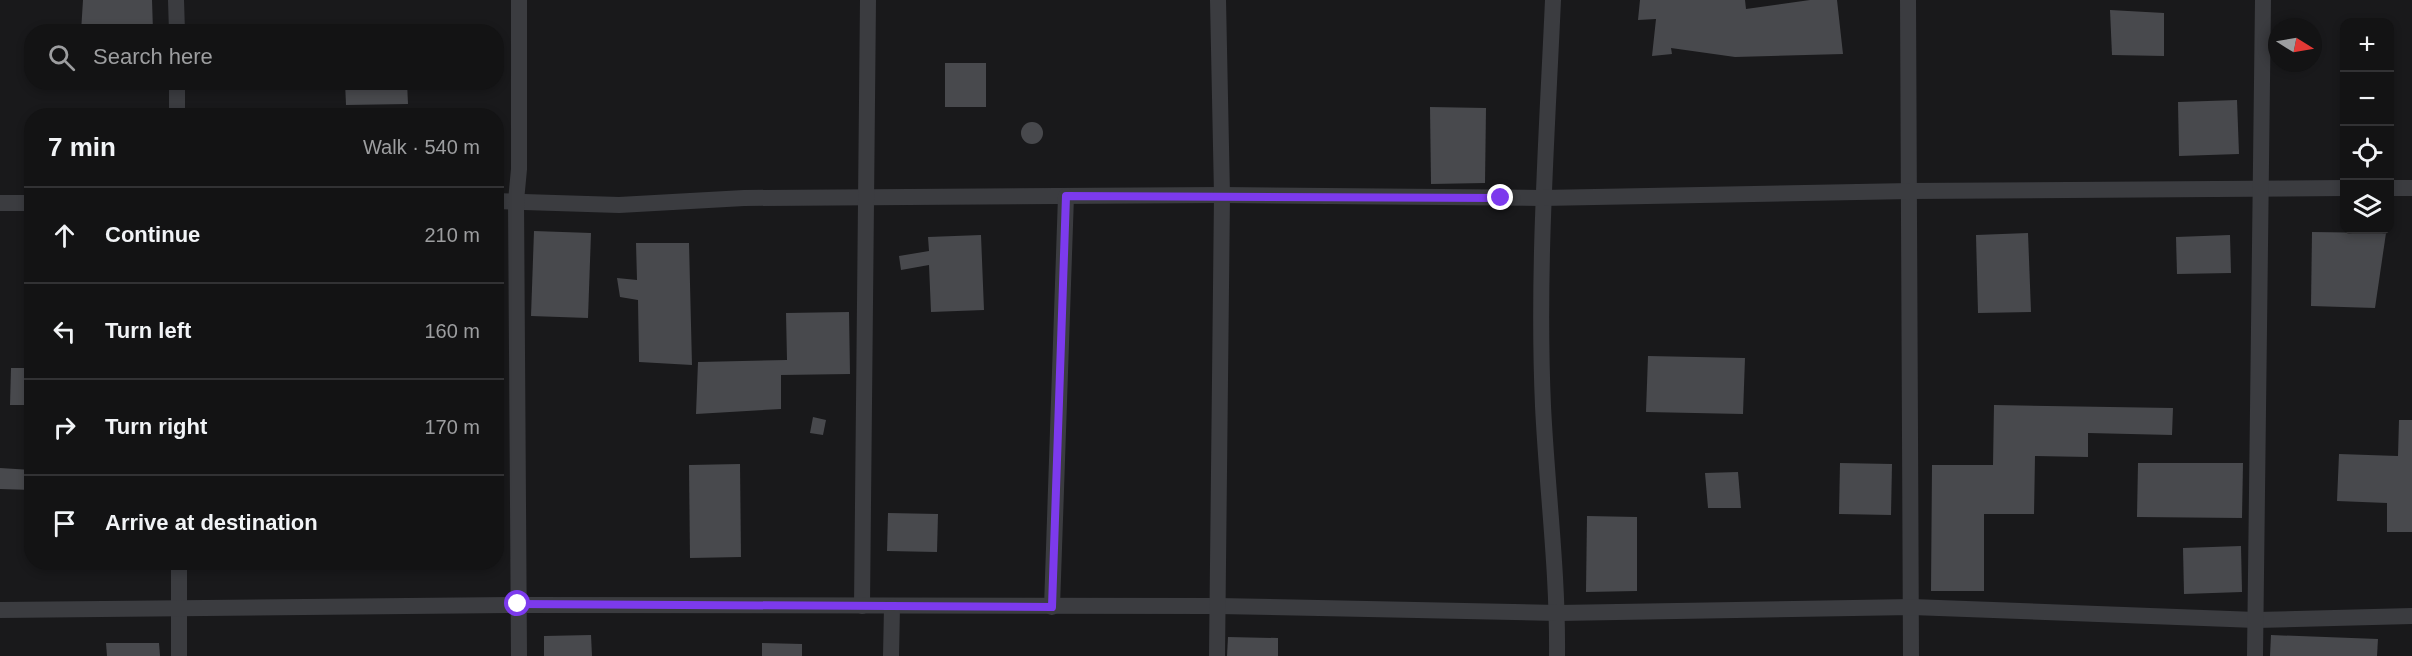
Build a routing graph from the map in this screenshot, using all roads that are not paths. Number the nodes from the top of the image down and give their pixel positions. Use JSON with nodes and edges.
{"nodes":[{"id":1,"x":176,"y":0,"type":"edge"},
{"id":2,"x":519,"y":0,"type":"edge"},
{"id":3,"x":868,"y":0,"type":"edge"},
{"id":4,"x":1218,"y":0,"type":"edge"},
{"id":5,"x":1553,"y":0,"type":"edge"},
{"id":6,"x":1908,"y":0,"type":"edge"},
{"id":7,"x":2264,"y":0,"type":"edge"},
{"id":8,"x":177,"y":24,"type":"edge"},
{"id":9,"x":177,"y":90,"type":"edge"},
{"id":10,"x":177,"y":108,"type":"edge"},
{"id":11,"x":2340,"y":188,"type":"edge"},
{"id":12,"x":2394,"y":188,"type":"edge"},
{"id":13,"x":2412,"y":188,"type":"edge"},
{"id":14,"x":2261,"y":189,"type":"junction"},
{"id":15,"x":1910,"y":191,"type":"junction"},
{"id":16,"x":1222,"y":195,"type":"junction"},
{"id":17,"x":1066,"y":196,"type":"junction"},
{"id":18,"x":867,"y":197,"type":"junction"},
{"id":19,"x":1542,"y":198,"type":"junction"},
{"id":20,"x":504,"y":201,"type":"edge"},
{"id":21,"x":516,"y":201,"type":"junction"},
{"id":22,"x":24,"y":202,"type":"edge"},
{"id":23,"x":0,"y":203,"type":"edge"},
{"id":24,"x":179,"y":570,"type":"edge"},
{"id":25,"x":518,"y":604,"type":"junction"},
{"id":26,"x":862,"y":606,"type":"junction"},
{"id":27,"x":1218,"y":606,"type":"junction"},
{"id":28,"x":892,"y":607,"type":"junction"},
{"id":29,"x":1052,"y":607,"type":"junction"},
{"id":30,"x":1912,"y":607,"type":"junction"},
{"id":31,"x":0,"y":610,"type":"edge"},
{"id":32,"x":179,"y":610,"type":"junction"},
{"id":33,"x":1558,"y":613,"type":"junction"},
{"id":34,"x":2412,"y":616,"type":"edge"},
{"id":35,"x":2256,"y":620,"type":"junction"},
{"id":36,"x":179,"y":656,"type":"edge"},
{"id":37,"x":519,"y":656,"type":"edge"},
{"id":38,"x":891,"y":656,"type":"edge"},
{"id":39,"x":1218,"y":656,"type":"edge"},
{"id":40,"x":1557,"y":656,"type":"edge"},
{"id":41,"x":1911,"y":656,"type":"edge"},
{"id":42,"x":2255,"y":656,"type":"edge"}],
"edges":[{"from":1,"to":8,"type":"street"},
{"from":2,"to":21,"type":"street"},
{"from":3,"to":18,"type":"street"},
{"from":4,"to":16,"type":"street"},
{"from":5,"to":19,"type":"street"},
{"from":6,"to":15,"type":"street"},
{"from":7,"to":14,"type":"street"},
{"from":9,"to":10,"type":"street"},
{"from":11,"to":14,"type":"street"},
{"from":12,"to":13,"type":"street"},
{"from":14,"to":15,"type":"street"},
{"from":14,"to":35,"type":"street"},
{"from":15,"to":19,"type":"street"},
{"from":15,"to":30,"type":"street"},
{"from":16,"to":17,"type":"street"},
{"from":16,"to":19,"type":"street"},
{"from":16,"to":27,"type":"street"},
{"from":17,"to":18,"type":"street"},
{"from":17,"to":29,"type":"street"},
{"from":18,"to":21,"type":"street"},
{"from":18,"to":26,"type":"street"},
{"from":19,"to":33,"type":"street"},
{"from":20,"to":21,"type":"street"},
{"from":21,"to":25,"type":"street"},
{"from":22,"to":23,"type":"street"},
{"from":24,"to":32,"type":"street"},
{"from":25,"to":26,"type":"street"},
{"from":25,"to":32,"type":"street"},
{"from":25,"to":37,"type":"street"},
{"from":26,"to":28,"type":"street"},
{"from":27,"to":29,"type":"street"},
{"from":27,"to":33,"type":"street"},
{"from":27,"to":39,"type":"street"},
{"from":28,"to":29,"type":"street"},
{"from":28,"to":38,"type":"street"},
{"from":30,"to":33,"type":"street"},
{"from":30,"to":35,"type":"street"},
{"from":30,"to":41,"type":"street"},
{"from":31,"to":32,"type":"street"},
{"from":32,"to":36,"type":"street"},
{"from":33,"to":40,"type":"street"},
{"from":34,"to":35,"type":"street"},
{"from":35,"to":42,"type":"street"}]}
